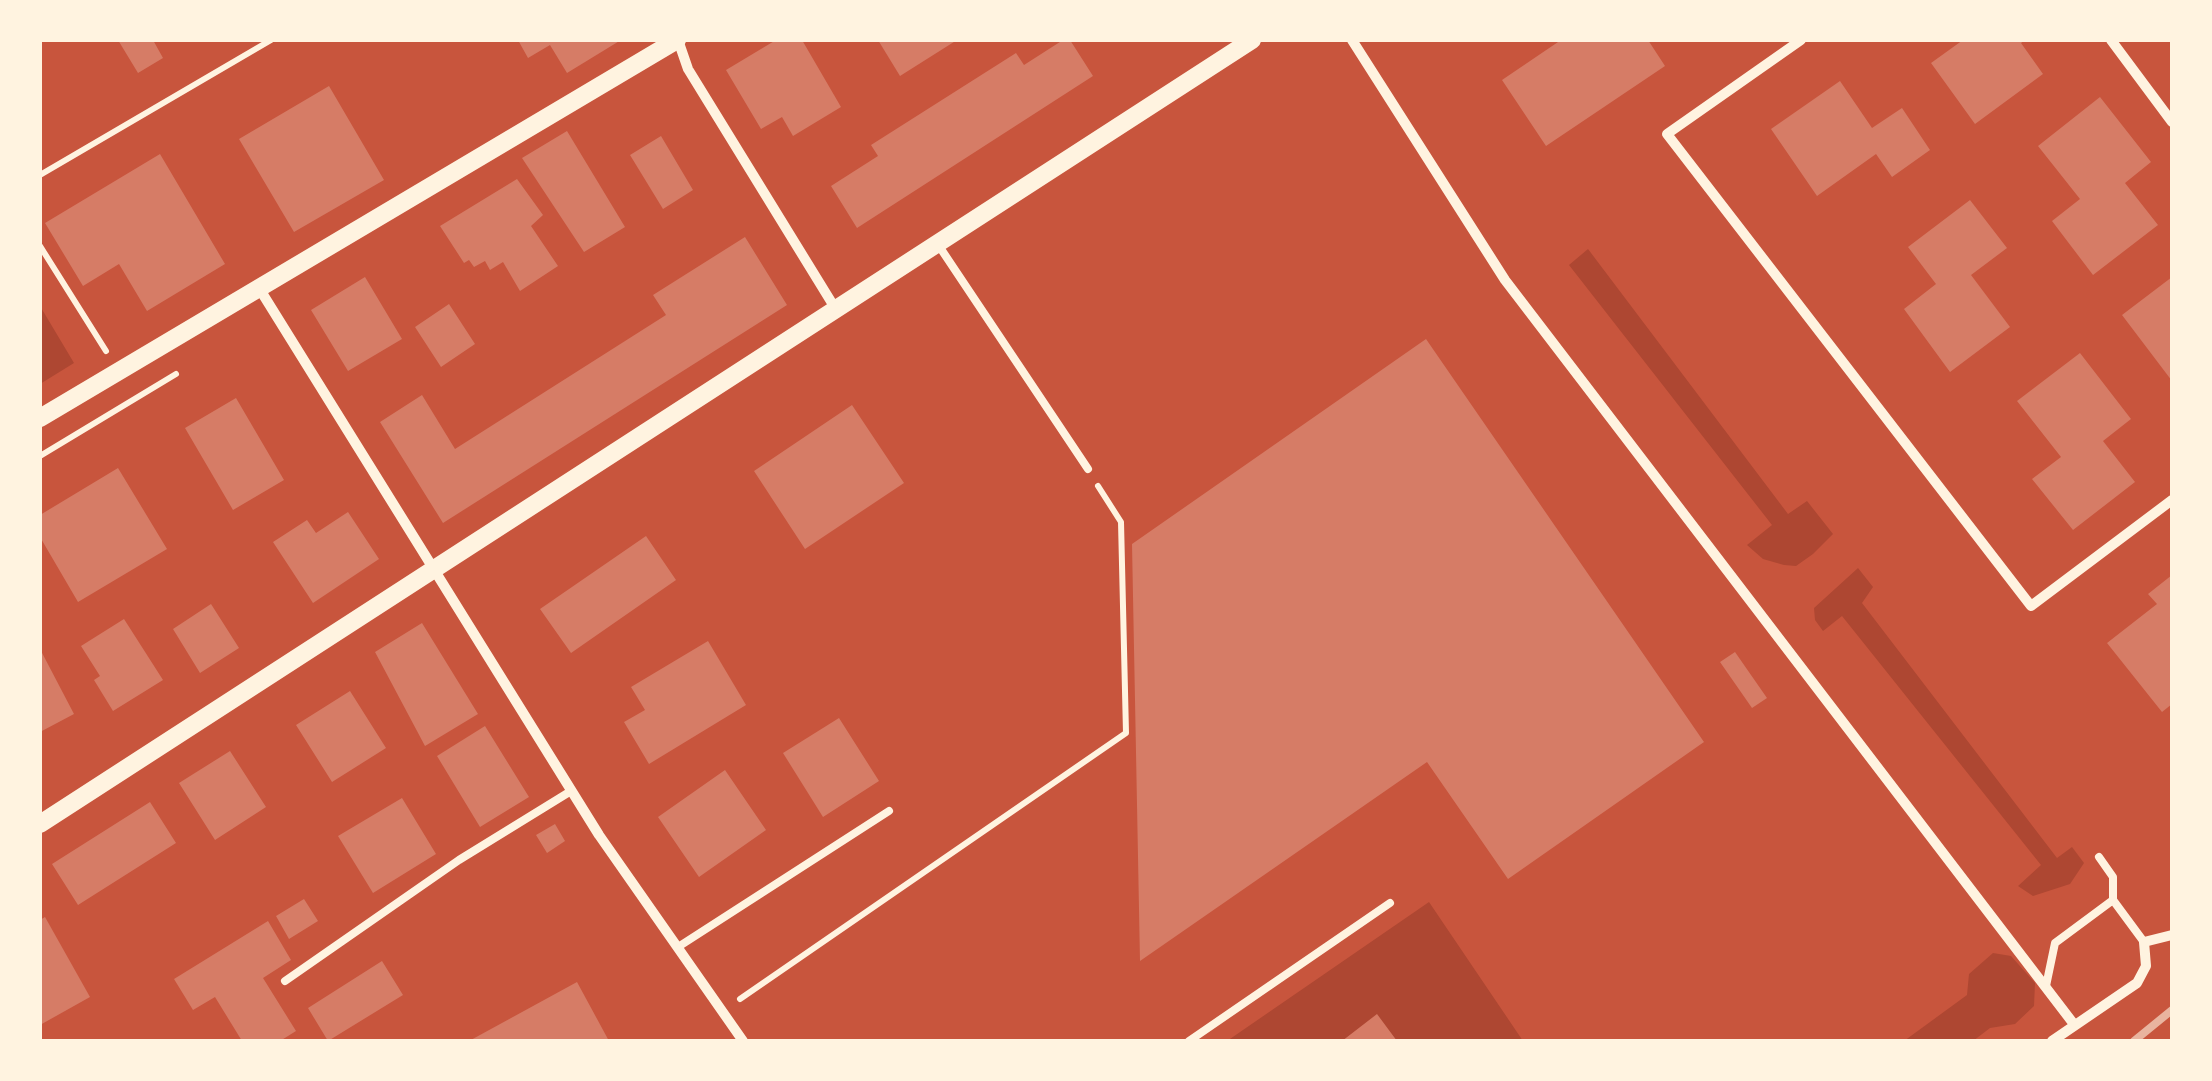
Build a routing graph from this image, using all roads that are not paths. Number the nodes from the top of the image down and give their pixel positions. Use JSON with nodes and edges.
{"nodes":[{"id":1,"x":678,"y":40,"type":"edge"},
{"id":2,"x":1252,"y":40,"type":"edge"},
{"id":3,"x":1352,"y":40,"type":"edge"},
{"id":4,"x":1802,"y":40,"type":"edge"},
{"id":5,"x":2111,"y":40,"type":"edge"},
{"id":6,"x":2172,"y":122,"type":"edge"},
{"id":7,"x":937,"y":243,"type":"junction"},
{"id":8,"x":258,"y":287,"type":"junction"},
{"id":9,"x":835,"y":308,"type":"junction"},
{"id":10,"x":40,"y":418,"type":"edge"},
{"id":11,"x":1088,"y":469,"type":"road end"},
{"id":12,"x":2172,"y":500,"type":"edge"},
{"id":13,"x":434,"y":569,"type":"junction"},
{"id":14,"x":571,"y":790,"type":"junction"},
{"id":15,"x":889,"y":811,"type":"dead end"},
{"id":16,"x":40,"y":824,"type":"edge"},
{"id":17,"x":2099,"y":858,"type":"dead end"},
{"id":18,"x":2113,"y":900,"type":"junction"},
{"id":19,"x":1390,"y":903,"type":"dead end"},
{"id":20,"x":2172,"y":935,"type":"edge"},
{"id":21,"x":2144,"y":942,"type":"junction"},
{"id":22,"x":678,"y":947,"type":"junction"},
{"id":23,"x":285,"y":981,"type":"dead end"},
{"id":24,"x":2046,"y":986,"type":"junction"},
{"id":25,"x":2073,"y":1023,"type":"junction"},
{"id":26,"x":743,"y":1041,"type":"edge"},
{"id":27,"x":1189,"y":1041,"type":"edge"},
{"id":28,"x":2052,"y":1041,"type":"edge"}],
"edges":[{"from":1,"to":8,"type":"street"},
{"from":1,"to":9,"type":"street"},
{"from":2,"to":7,"type":"street"},
{"from":3,"to":24,"type":"street"},
{"from":4,"to":12,"type":"street"},
{"from":5,"to":6,"type":"street"},
{"from":7,"to":9,"type":"street"},
{"from":7,"to":11,"type":"lane"},
{"from":8,"to":10,"type":"street"},
{"from":8,"to":13,"type":"street"},
{"from":9,"to":13,"type":"street"},
{"from":13,"to":14,"type":"street"},
{"from":13,"to":16,"type":"street"},
{"from":14,"to":22,"type":"street"},
{"from":14,"to":23,"type":"lane"},
{"from":15,"to":22,"type":"lane"},
{"from":17,"to":18,"type":"lane"},
{"from":18,"to":21,"type":"lane"},
{"from":18,"to":24,"type":"lane"},
{"from":19,"to":27,"type":"lane"},
{"from":20,"to":21,"type":"street"},
{"from":21,"to":25,"type":"street"},
{"from":22,"to":26,"type":"street"},
{"from":24,"to":25,"type":"street"},
{"from":25,"to":28,"type":"street"}]}
